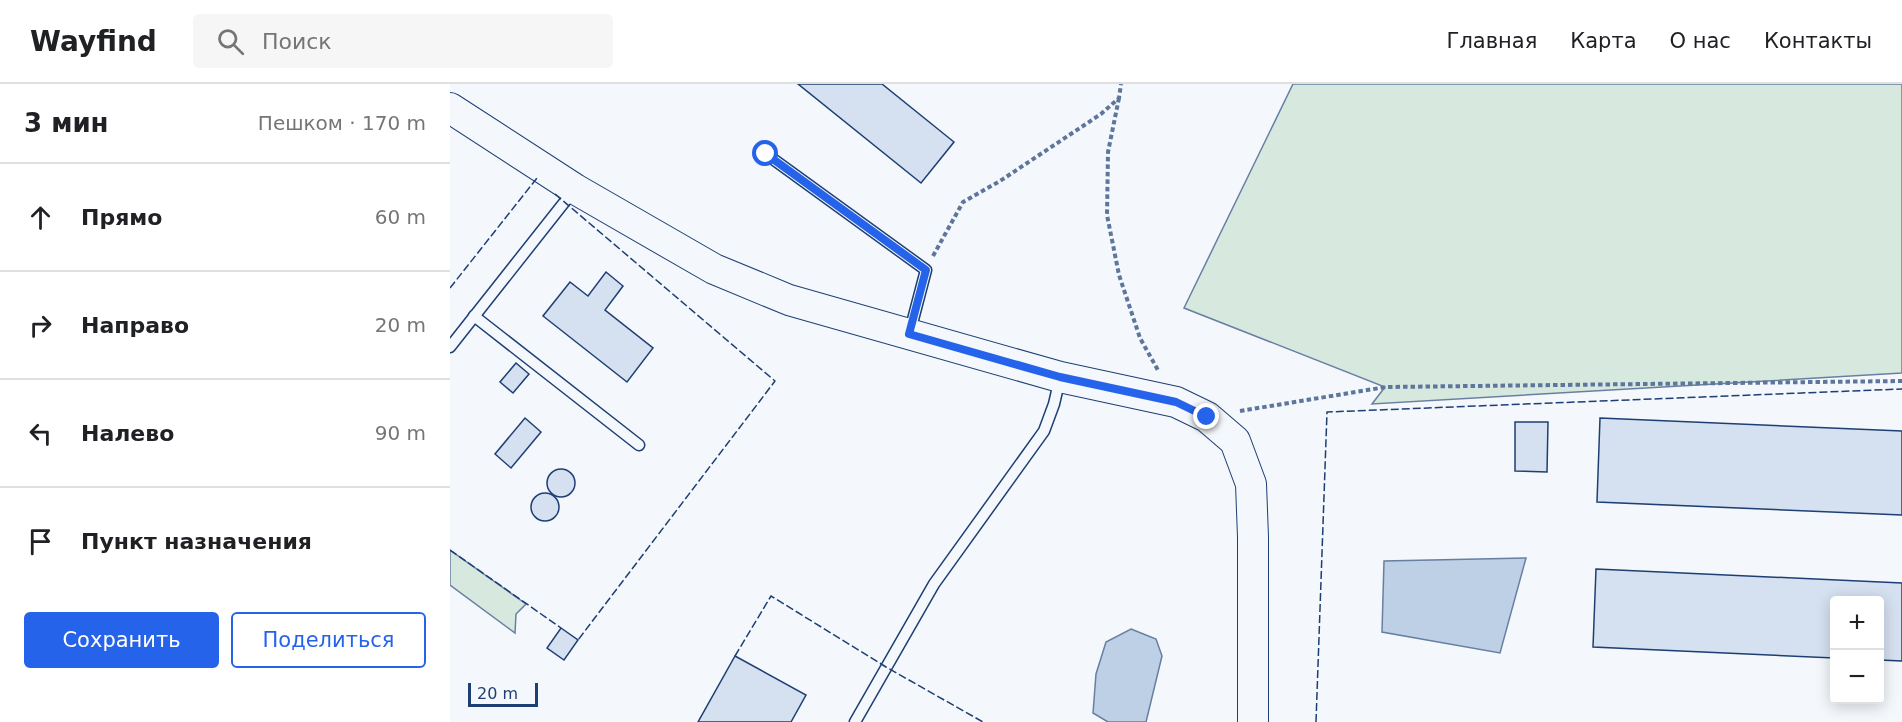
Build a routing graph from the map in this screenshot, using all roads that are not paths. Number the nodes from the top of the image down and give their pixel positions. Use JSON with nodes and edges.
{"nodes":[{"id":1,"x":450,"y":108,"type":"edge"},
{"id":2,"x":766,"y":154,"type":"dead end"},
{"id":3,"x":575,"y":189,"type":"junction"},
{"id":4,"x":474,"y":316,"type":"junction"},
{"id":5,"x":909,"y":334,"type":"junction"},
{"id":6,"x":450,"y":347,"type":"edge"},
{"id":7,"x":1060,"y":377,"type":"junction"},
{"id":8,"x":639,"y":444,"type":"dead end"},
{"id":9,"x":855,"y":722,"type":"edge"},
{"id":10,"x":1253,"y":722,"type":"edge"}],
"edges":[{"from":1,"to":3,"type":"street"},
{"from":2,"to":5,"type":"lane"},
{"from":3,"to":4,"type":"lane"},
{"from":3,"to":5,"type":"street"},
{"from":4,"to":6,"type":"lane"},
{"from":4,"to":8,"type":"lane"},
{"from":5,"to":7,"type":"street"},
{"from":7,"to":9,"type":"lane"},
{"from":7,"to":10,"type":"street"}]}
